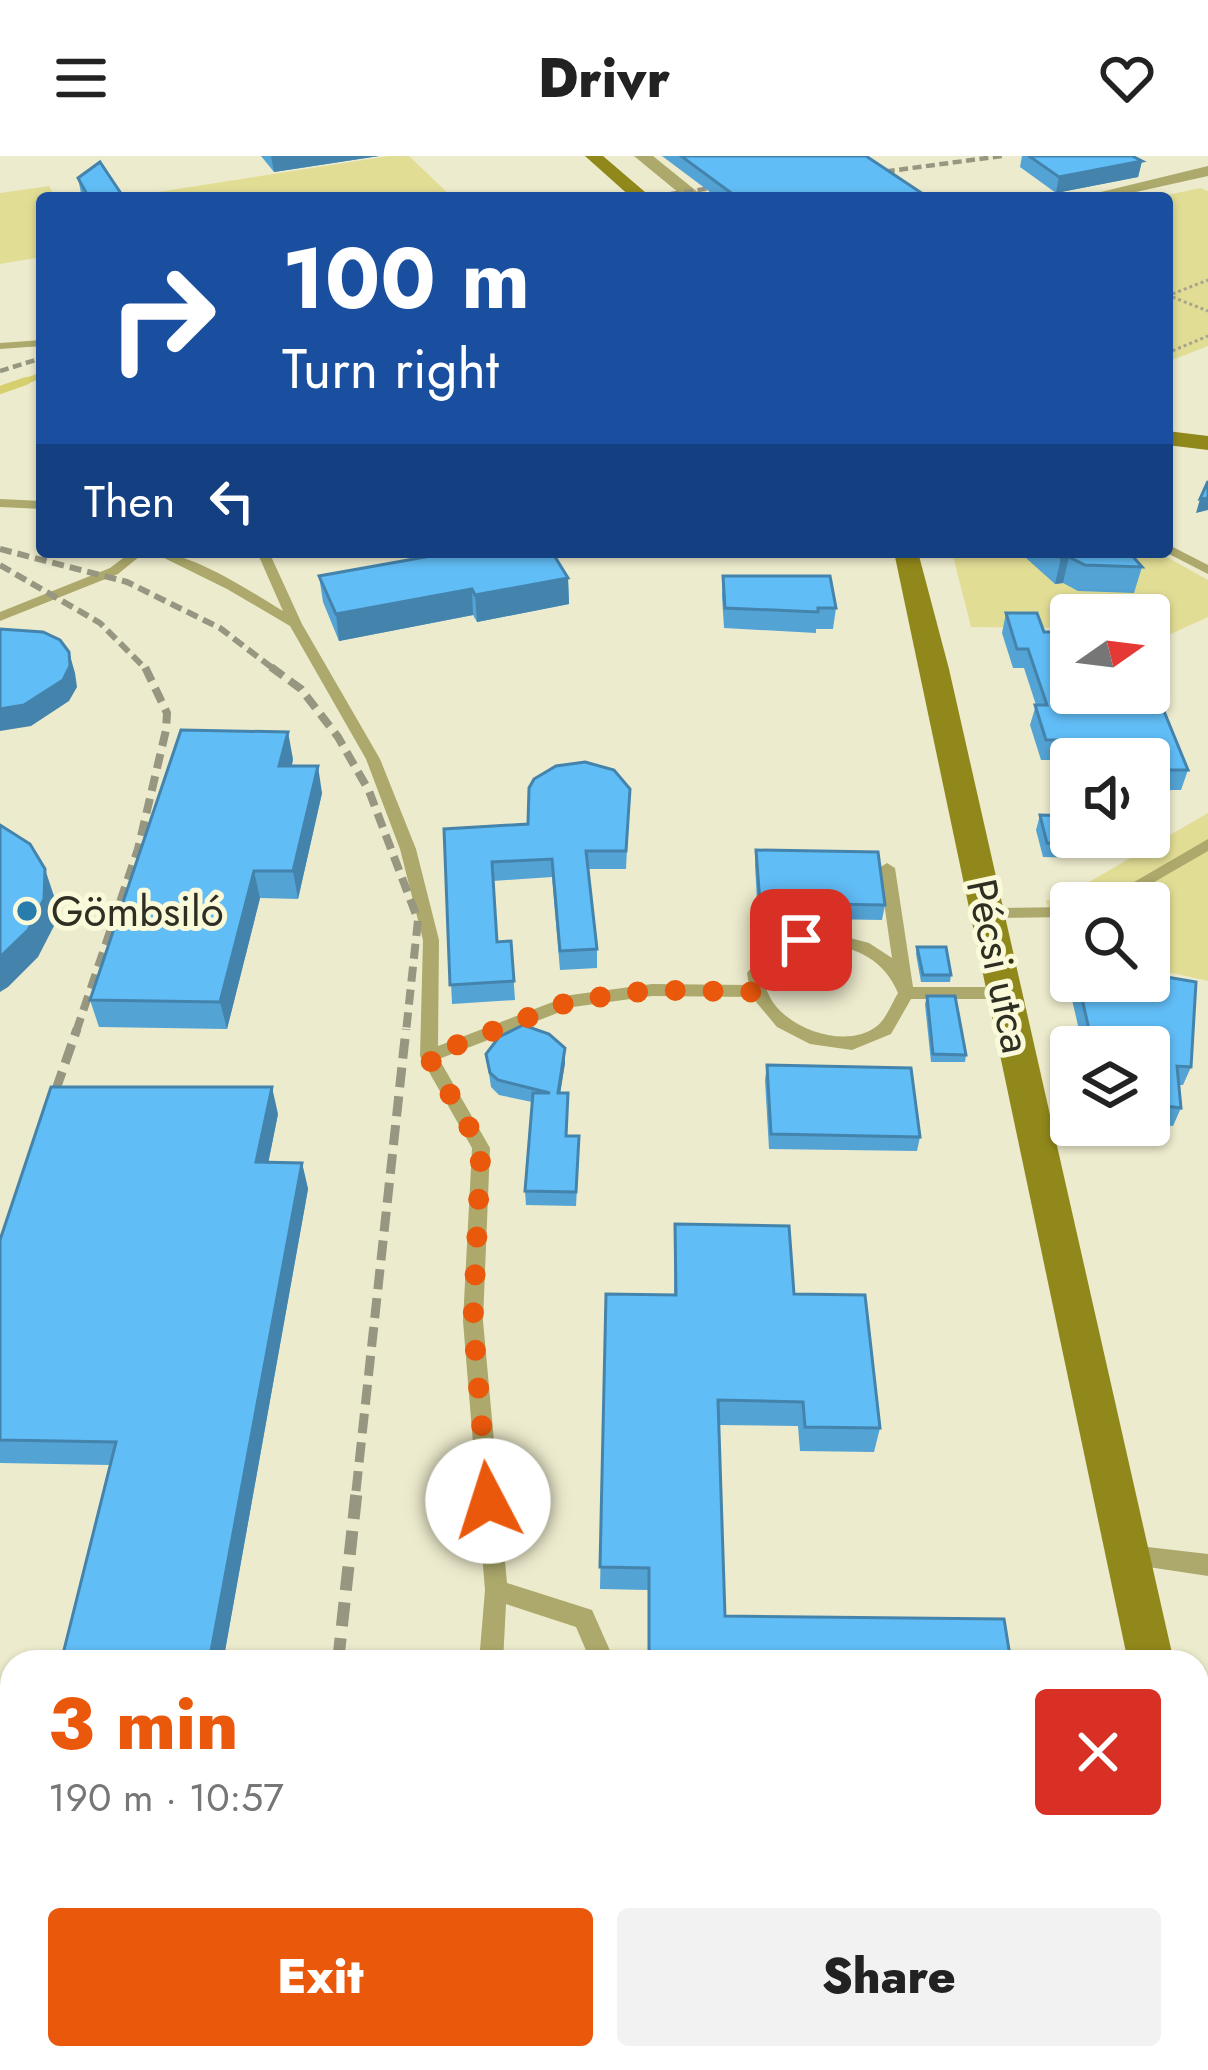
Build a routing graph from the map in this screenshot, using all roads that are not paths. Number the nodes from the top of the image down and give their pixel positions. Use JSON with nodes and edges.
{"nodes":[{"id":1,"x":593,"y":156,"type":"edge"},
{"id":2,"x":642,"y":156,"type":"edge"},
{"id":3,"x":1208,"y":171,"type":"edge"},
{"id":4,"x":636,"y":192,"type":"edge"},
{"id":5,"x":688,"y":192,"type":"edge"},
{"id":6,"x":1112,"y":192,"type":"edge"},
{"id":7,"x":36,"y":344,"type":"edge"},
{"id":8,"x":0,"y":346,"type":"edge"},
{"id":9,"x":1173,"y":439,"type":"edge"},
{"id":10,"x":1208,"y":443,"type":"edge"},
{"id":11,"x":0,"y":502,"type":"edge"},
{"id":12,"x":36,"y":505,"type":"edge"},
{"id":13,"x":1173,"y":551,"type":"edge"},
{"id":14,"x":131,"y":558,"type":"edge"},
{"id":15,"x":171,"y":558,"type":"edge"},
{"id":16,"x":265,"y":558,"type":"edge"},
{"id":17,"x":907,"y":558,"type":"edge"},
{"id":18,"x":1208,"y":570,"type":"edge"},
{"id":19,"x":0,"y":617,"type":"edge"},
{"id":20,"x":295,"y":623,"type":"junction"},
{"id":21,"x":1204,"y":852,"type":"edge"},
{"id":22,"x":887,"y":868,"type":"dead end"},
{"id":23,"x":1146,"y":882,"type":"edge"},
{"id":24,"x":1050,"y":912,"type":"edge"},
{"id":25,"x":988,"y":913,"type":"junction"},
{"id":26,"x":756,"y":992,"type":"junction"},
{"id":27,"x":906,"y":993,"type":"junction"},
{"id":28,"x":1005,"y":993,"type":"junction"},
{"id":29,"x":428,"y":1056,"type":"junction"},
{"id":30,"x":1126,"y":1556,"type":"junction"},
{"id":31,"x":1208,"y":1565,"type":"edge"},
{"id":32,"x":496,"y":1590,"type":"junction"},
{"id":33,"x":491,"y":1650,"type":"edge"},
{"id":34,"x":598,"y":1650,"type":"edge"},
{"id":35,"x":1148,"y":1650,"type":"edge"}],
"edges":[{"from":1,"to":4,"type":"street"},
{"from":2,"to":5,"type":"street"},
{"from":3,"to":6,"type":"street"},
{"from":7,"to":8,"type":"lane"},
{"from":9,"to":10,"type":"street"},
{"from":11,"to":12,"type":"lane"},
{"from":13,"to":18,"type":"lane"},
{"from":14,"to":19,"type":"lane"},
{"from":15,"to":20,"type":"lane"},
{"from":16,"to":20,"type":"lane"},
{"from":17,"to":25,"type":"street","name":"Pécsi utca"},
{"from":20,"to":29,"type":"lane"},
{"from":21,"to":23,"type":"lane"},
{"from":22,"to":27,"type":"lane"},
{"from":24,"to":25,"type":"lane"},
{"from":25,"to":28,"type":"street","name":"Pécsi utca"},
{"from":26,"to":27,"type":"lane"},
{"from":26,"to":27,"type":"lane"},
{"from":26,"to":29,"type":"lane"},
{"from":27,"to":28,"type":"lane"},
{"from":28,"to":30,"type":"street","name":"Pécsi utca"},
{"from":29,"to":32,"type":"lane"},
{"from":30,"to":31,"type":"lane"},
{"from":30,"to":35,"type":"street","name":"Pécsi utca"},
{"from":32,"to":33,"type":"lane"},
{"from":32,"to":34,"type":"lane"}]}
